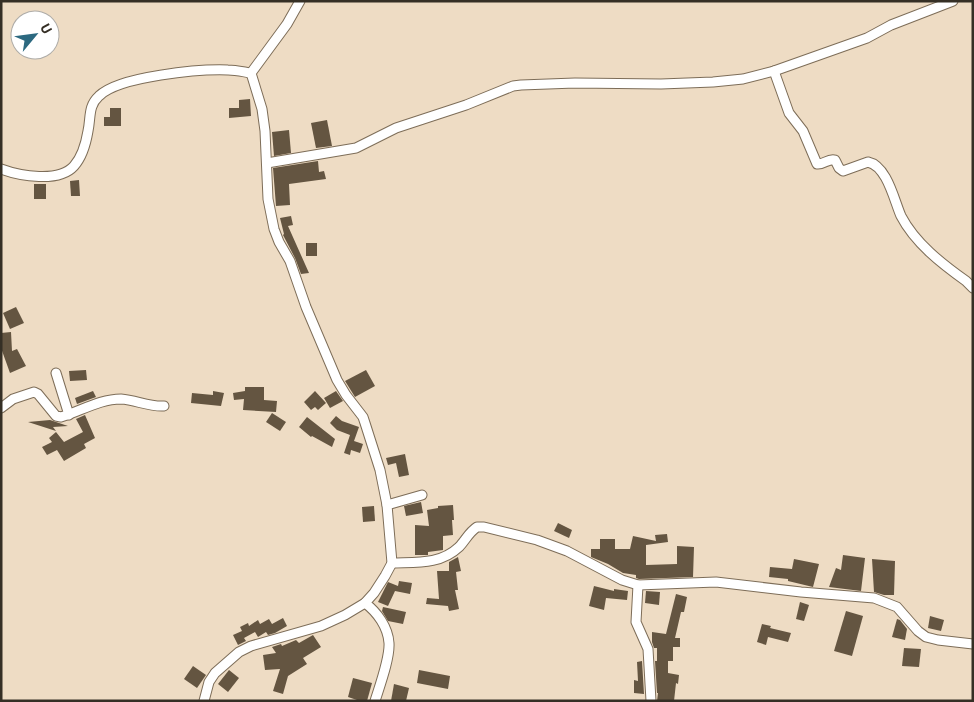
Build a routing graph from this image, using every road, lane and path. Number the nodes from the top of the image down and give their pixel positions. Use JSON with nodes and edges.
{"nodes":[{"id":1,"x":300,"y":1,"type":"edge"},
{"id":2,"x":953,"y":1,"type":"edge"},
{"id":3,"x":774,"y":71,"type":"junction"},
{"id":4,"x":251,"y":73,"type":"junction"},
{"id":5,"x":267,"y":163,"type":"junction"},
{"id":6,"x":1,"y":169,"type":"edge"},
{"id":7,"x":973,"y":288,"type":"edge"},
{"id":8,"x":56,"y":373,"type":"dead end"},
{"id":9,"x":164,"y":406,"type":"dead end"},
{"id":10,"x":1,"y":408,"type":"edge"},
{"id":11,"x":69,"y":415,"type":"junction"},
{"id":12,"x":422,"y":495,"type":"dead end"},
{"id":13,"x":387,"y":505,"type":"junction"},
{"id":14,"x":392,"y":563,"type":"junction"},
{"id":15,"x":638,"y":585,"type":"junction"},
{"id":16,"x":365,"y":603,"type":"junction"},
{"id":17,"x":973,"y":644,"type":"edge"},
{"id":18,"x":204,"y":701,"type":"edge"},
{"id":19,"x":375,"y":701,"type":"edge"},
{"id":20,"x":651,"y":701,"type":"edge"}],
"edges":[{"from":1,"to":4,"type":"street"},
{"from":2,"to":3,"type":"street"},
{"from":3,"to":5,"type":"street"},
{"from":3,"to":7,"type":"street"},
{"from":4,"to":5,"type":"street"},
{"from":4,"to":6,"type":"street"},
{"from":5,"to":13,"type":"street"},
{"from":8,"to":11,"type":"street"},
{"from":9,"to":11,"type":"street"},
{"from":10,"to":11,"type":"street"},
{"from":12,"to":13,"type":"street"},
{"from":13,"to":14,"type":"street"},
{"from":14,"to":15,"type":"street"},
{"from":14,"to":16,"type":"street"},
{"from":15,"to":17,"type":"street"},
{"from":15,"to":20,"type":"street"},
{"from":16,"to":18,"type":"street"},
{"from":16,"to":19,"type":"street"}]}
